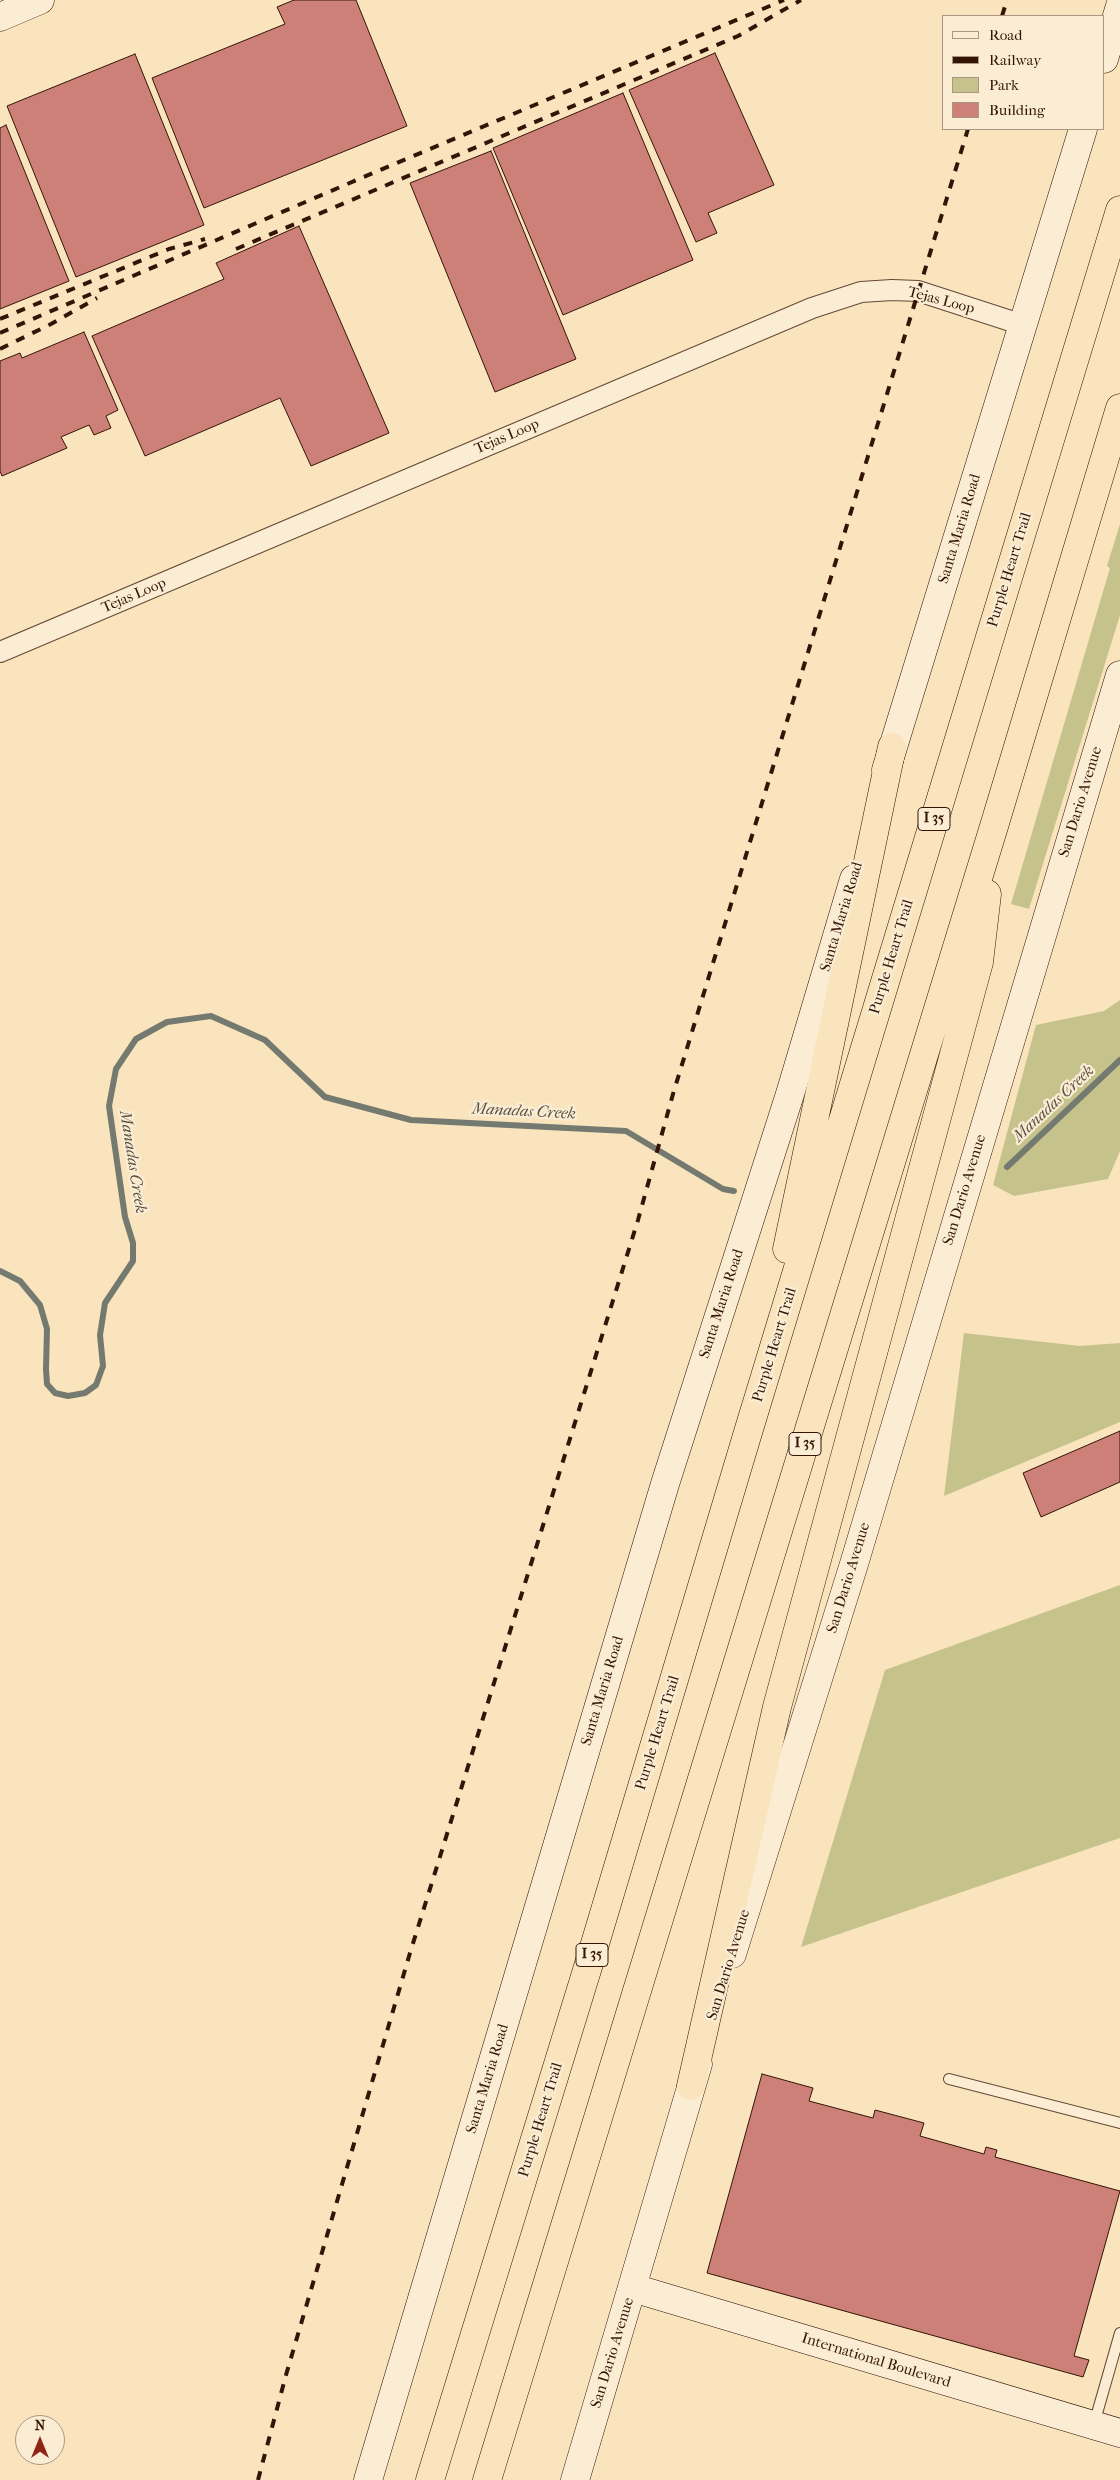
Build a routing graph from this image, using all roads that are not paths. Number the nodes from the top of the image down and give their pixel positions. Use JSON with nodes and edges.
{"nodes":[{"id":1,"x":40,"y":0,"type":"edge"},
{"id":2,"x":1120,"y":6,"type":"edge"},
{"id":3,"x":0,"y":17,"type":"edge"},
{"id":4,"x":1105,"y":56,"type":"edge"},
{"id":5,"x":1083,"y":130,"type":"edge"},
{"id":6,"x":1120,"y":210,"type":"edge"},
{"id":7,"x":1023,"y":325,"type":"junction"},
{"id":8,"x":1120,"y":408,"type":"edge"},
{"id":9,"x":0,"y":652,"type":"edge"},
{"id":10,"x":1120,"y":675,"type":"edge"},
{"id":11,"x":892,"y":747,"type":"junction"},
{"id":12,"x":995,"y":823,"type":"junction"},
{"id":13,"x":749,"y":1429,"type":"junction"},
{"id":14,"x":949,"y":2079,"type":"dead end"},
{"id":15,"x":691,"y":2086,"type":"junction"},
{"id":16,"x":1120,"y":2123,"type":"edge"},
{"id":17,"x":633,"y":2288,"type":"junction"},
{"id":18,"x":1120,"y":2333,"type":"edge"},
{"id":19,"x":1094,"y":2425,"type":"junction"},
{"id":20,"x":1120,"y":2433,"type":"edge"},
{"id":21,"x":368,"y":2480,"type":"edge"},
{"id":22,"x":430,"y":2480,"type":"edge"},
{"id":23,"x":487,"y":2480,"type":"edge"},
{"id":24,"x":575,"y":2480,"type":"edge"}],
"edges":[{"from":1,"to":3,"type":"main road"},
{"from":2,"to":4,"type":"main road"},
{"from":5,"to":7,"type":"main road","name":"Santa Maria Road"},
{"from":6,"to":13,"type":"highway","name":"Purple Heart Trail","number":"I 35"},
{"from":7,"to":9,"type":"street","name":"Tejas Loop"},
{"from":7,"to":11,"type":"main road","name":"Santa Maria Road"},
{"from":8,"to":12,"type":"highway","number":"I 35"},
{"from":10,"to":15,"type":"main road","name":"San Dario Avenue"},
{"from":11,"to":13,"type":"highway"},
{"from":11,"to":21,"type":"main road","name":"Santa Maria Road"},
{"from":12,"to":15,"type":"highway"},
{"from":12,"to":23,"type":"highway","number":"I 35"},
{"from":13,"to":22,"type":"highway","name":"Purple Heart Trail","number":"I 35"},
{"from":14,"to":16,"type":"lane"},
{"from":15,"to":17,"type":"main road","name":"San Dario Avenue"},
{"from":17,"to":19,"type":"main road","name":"International Boulevard"},
{"from":17,"to":24,"type":"main road","name":"San Dario Avenue"},
{"from":18,"to":19,"type":"lane"},
{"from":19,"to":20,"type":"main road","name":"International Boulevard"}]}
